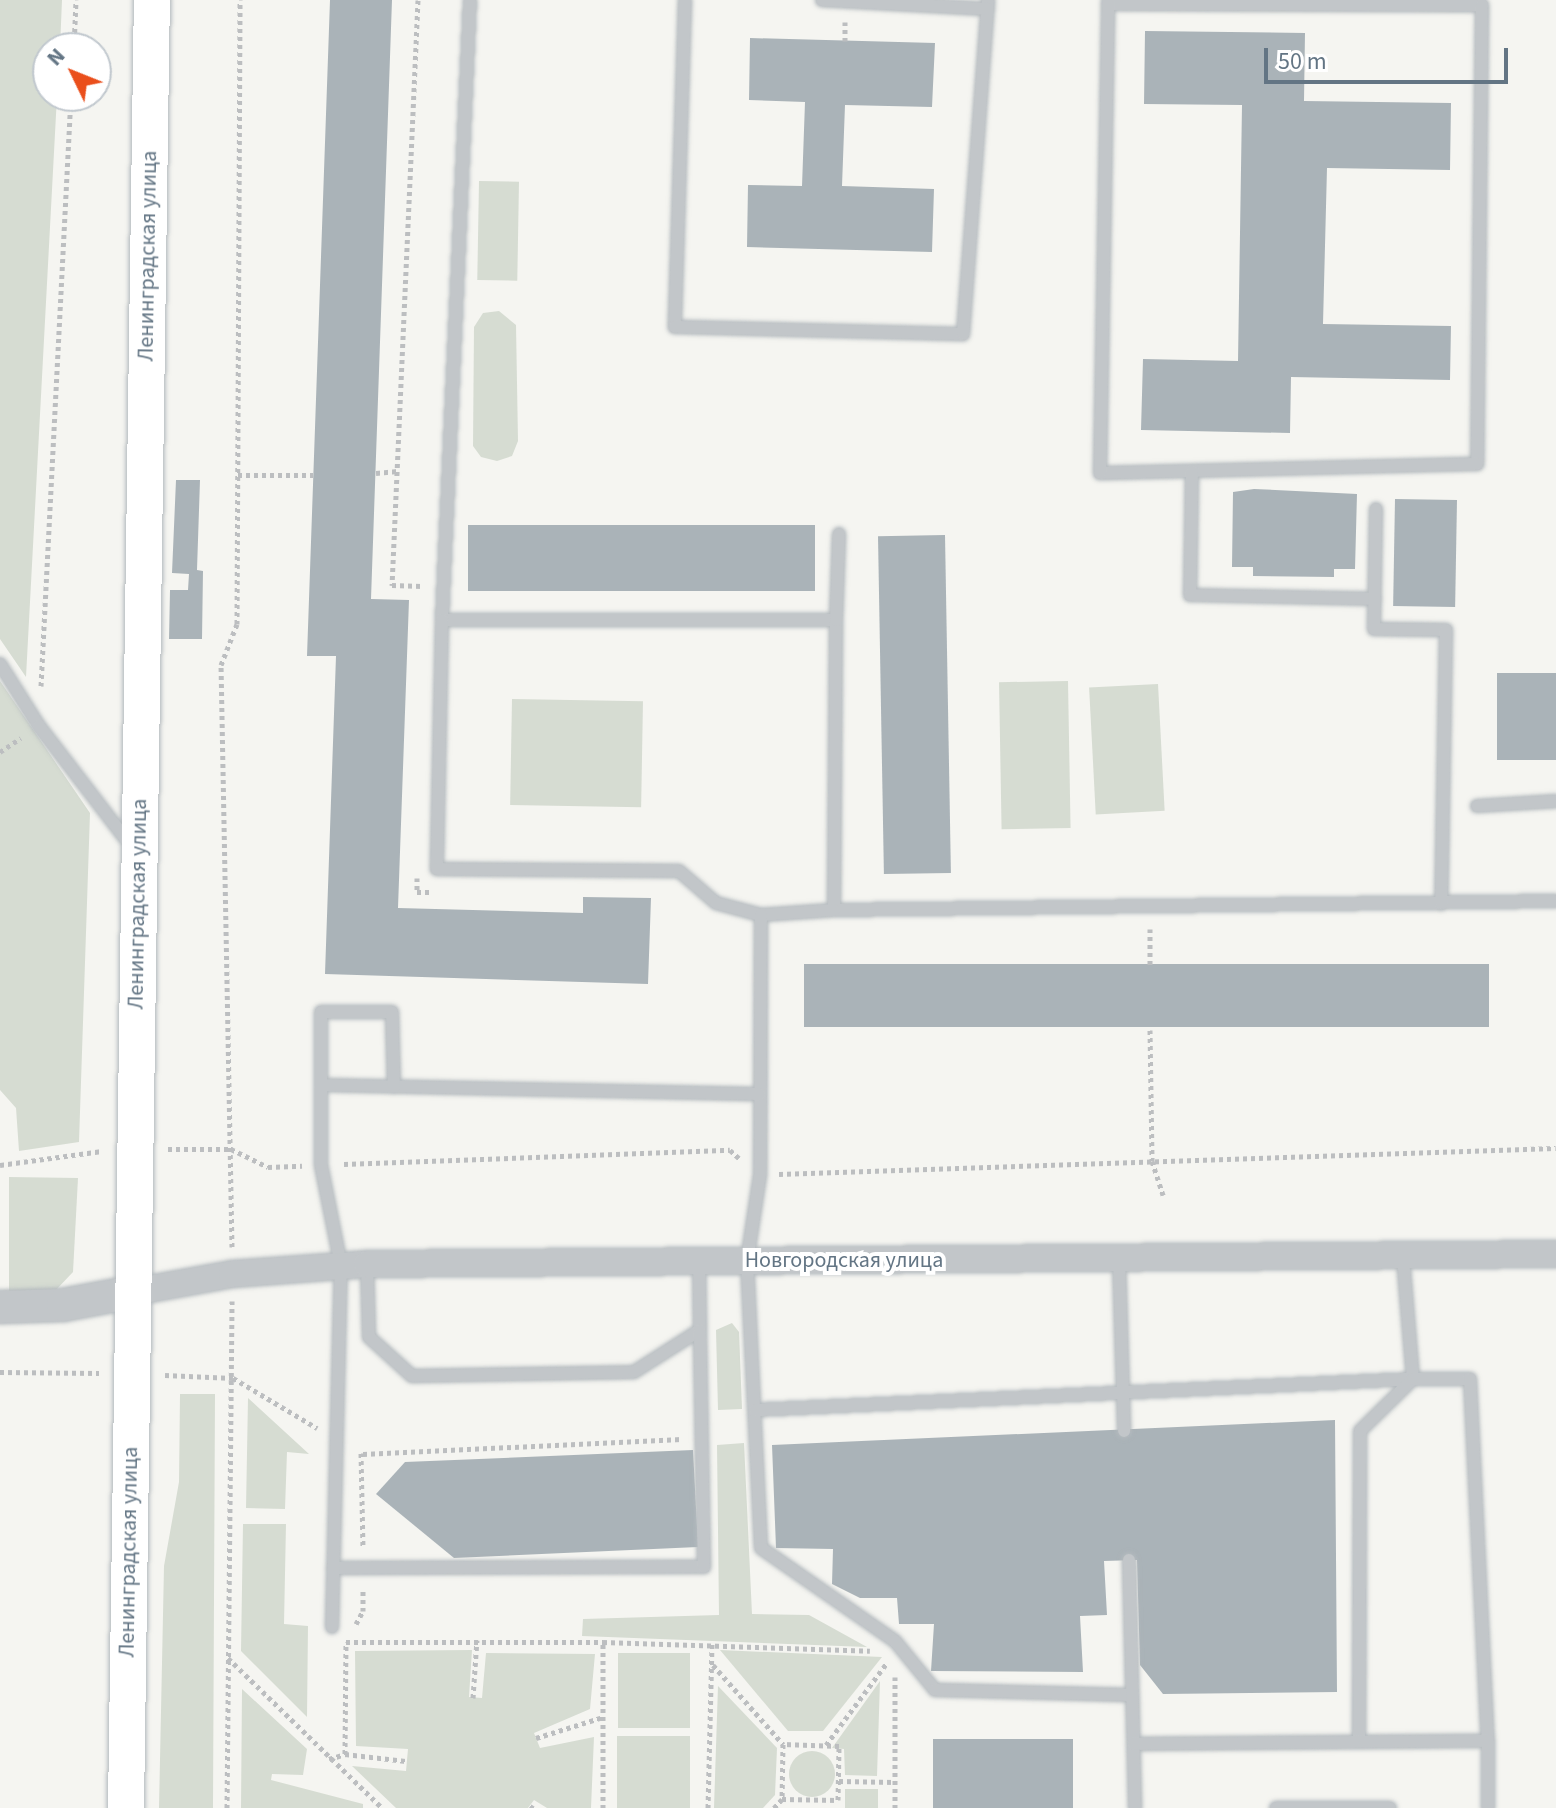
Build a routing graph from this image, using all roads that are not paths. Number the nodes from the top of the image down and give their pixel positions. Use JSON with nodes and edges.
{"nodes":[{"id":1,"x":152,"y":0,"type":"edge"},
{"id":2,"x":470,"y":0,"type":"edge"},
{"id":3,"x":685,"y":0,"type":"edge"},
{"id":4,"x":822,"y":0,"type":"edge"},
{"id":5,"x":1108,"y":2,"type":"edge"},
{"id":6,"x":988,"y":4,"type":"edge"},
{"id":7,"x":1192,"y":471,"type":"junction"},
{"id":8,"x":1376,"y":509,"type":"dead end"},
{"id":9,"x":839,"y":534,"type":"dead end"},
{"id":10,"x":1375,"y":599,"type":"junction"},
{"id":11,"x":442,"y":620,"type":"junction"},
{"id":12,"x":836,"y":620,"type":"junction"},
{"id":13,"x":0,"y":664,"type":"edge"},
{"id":14,"x":1556,"y":801,"type":"edge"},
{"id":15,"x":1477,"y":806,"type":"dead end"},
{"id":16,"x":139,"y":856,"type":"junction"},
{"id":17,"x":1556,"y":901,"type":"edge"},
{"id":18,"x":1441,"y":904,"type":"junction"},
{"id":19,"x":834,"y":910,"type":"junction"},
{"id":20,"x":761,"y":915,"type":"junction"},
{"id":21,"x":321,"y":1085,"type":"junction"},
{"id":22,"x":394,"y":1087,"type":"junction"},
{"id":23,"x":760,"y":1094,"type":"junction"},
{"id":24,"x":1556,"y":1254,"type":"edge"},
{"id":25,"x":1403,"y":1257,"type":"junction"},
{"id":26,"x":1119,"y":1259,"type":"junction"},
{"id":27,"x":747,"y":1261,"type":"junction"},
{"id":28,"x":699,"y":1262,"type":"junction"},
{"id":29,"x":367,"y":1264,"type":"junction"},
{"id":30,"x":341,"y":1265,"type":"junction"},
{"id":31,"x":133,"y":1292,"type":"junction"},
{"id":32,"x":0,"y":1307,"type":"edge"},
{"id":33,"x":700,"y":1330,"type":"junction"},
{"id":34,"x":1413,"y":1379,"type":"junction"},
{"id":35,"x":1123,"y":1395,"type":"junction"},
{"id":36,"x":755,"y":1410,"type":"junction"},
{"id":37,"x":1124,"y":1431,"type":"dead end"},
{"id":38,"x":1129,"y":1560,"type":"dead end"},
{"id":39,"x":333,"y":1568,"type":"junction"},
{"id":40,"x":332,"y":1627,"type":"dead end"},
{"id":41,"x":1132,"y":1695,"type":"junction"},
{"id":42,"x":1488,"y":1741,"type":"junction"},
{"id":43,"x":1359,"y":1742,"type":"junction"},
{"id":44,"x":1134,"y":1744,"type":"junction"},
{"id":45,"x":126,"y":1808,"type":"edge"},
{"id":46,"x":1135,"y":1808,"type":"edge"},
{"id":47,"x":1276,"y":1808,"type":"edge"},
{"id":48,"x":1390,"y":1808,"type":"edge"},
{"id":49,"x":1488,"y":1808,"type":"edge"}],
"edges":[{"from":1,"to":16,"type":"main road","name":"Ленинградская улица"},
{"from":2,"to":11,"type":"lane"},
{"from":3,"to":6,"type":"lane"},
{"from":4,"to":6,"type":"lane"},
{"from":5,"to":7,"type":"lane"},
{"from":5,"to":7,"type":"lane"},
{"from":7,"to":10,"type":"lane"},
{"from":8,"to":10,"type":"lane"},
{"from":9,"to":12,"type":"lane"},
{"from":10,"to":18,"type":"lane"},
{"from":11,"to":12,"type":"lane"},
{"from":11,"to":20,"type":"lane"},
{"from":12,"to":19,"type":"lane"},
{"from":13,"to":16,"type":"lane"},
{"from":14,"to":15,"type":"lane"},
{"from":16,"to":31,"type":"main road","name":"Ленинградская улица"},
{"from":17,"to":18,"type":"lane"},
{"from":18,"to":19,"type":"lane"},
{"from":19,"to":20,"type":"lane"},
{"from":20,"to":23,"type":"lane"},
{"from":21,"to":22,"type":"lane"},
{"from":21,"to":22,"type":"lane"},
{"from":21,"to":30,"type":"lane"},
{"from":22,"to":23,"type":"lane"},
{"from":23,"to":27,"type":"lane"},
{"from":24,"to":25,"type":"street","name":"Новгородская улица"},
{"from":25,"to":26,"type":"street","name":"Новгородская улица"},
{"from":25,"to":34,"type":"lane"},
{"from":26,"to":27,"type":"street","name":"Новгородская улица"},
{"from":26,"to":35,"type":"lane"},
{"from":27,"to":28,"type":"street","name":"Новгородская улица"},
{"from":27,"to":36,"type":"lane"},
{"from":28,"to":29,"type":"street","name":"Новгородская улица"},
{"from":28,"to":33,"type":"lane"},
{"from":29,"to":30,"type":"street","name":"Новгородская улица"},
{"from":29,"to":33,"type":"lane"},
{"from":30,"to":31,"type":"street","name":"Новгородская улица"},
{"from":30,"to":39,"type":"lane"},
{"from":31,"to":32,"type":"street"},
{"from":31,"to":45,"type":"main road","name":"Ленинградская улица"},
{"from":33,"to":39,"type":"lane"},
{"from":34,"to":35,"type":"lane"},
{"from":34,"to":42,"type":"lane"},
{"from":34,"to":43,"type":"lane"},
{"from":35,"to":36,"type":"lane"},
{"from":35,"to":37,"type":"lane"},
{"from":36,"to":41,"type":"lane"},
{"from":38,"to":41,"type":"lane"},
{"from":39,"to":40,"type":"lane"},
{"from":41,"to":44,"type":"lane"},
{"from":42,"to":43,"type":"lane"},
{"from":42,"to":49,"type":"lane"},
{"from":43,"to":44,"type":"lane"},
{"from":44,"to":46,"type":"lane"},
{"from":47,"to":48,"type":"lane"}]}
